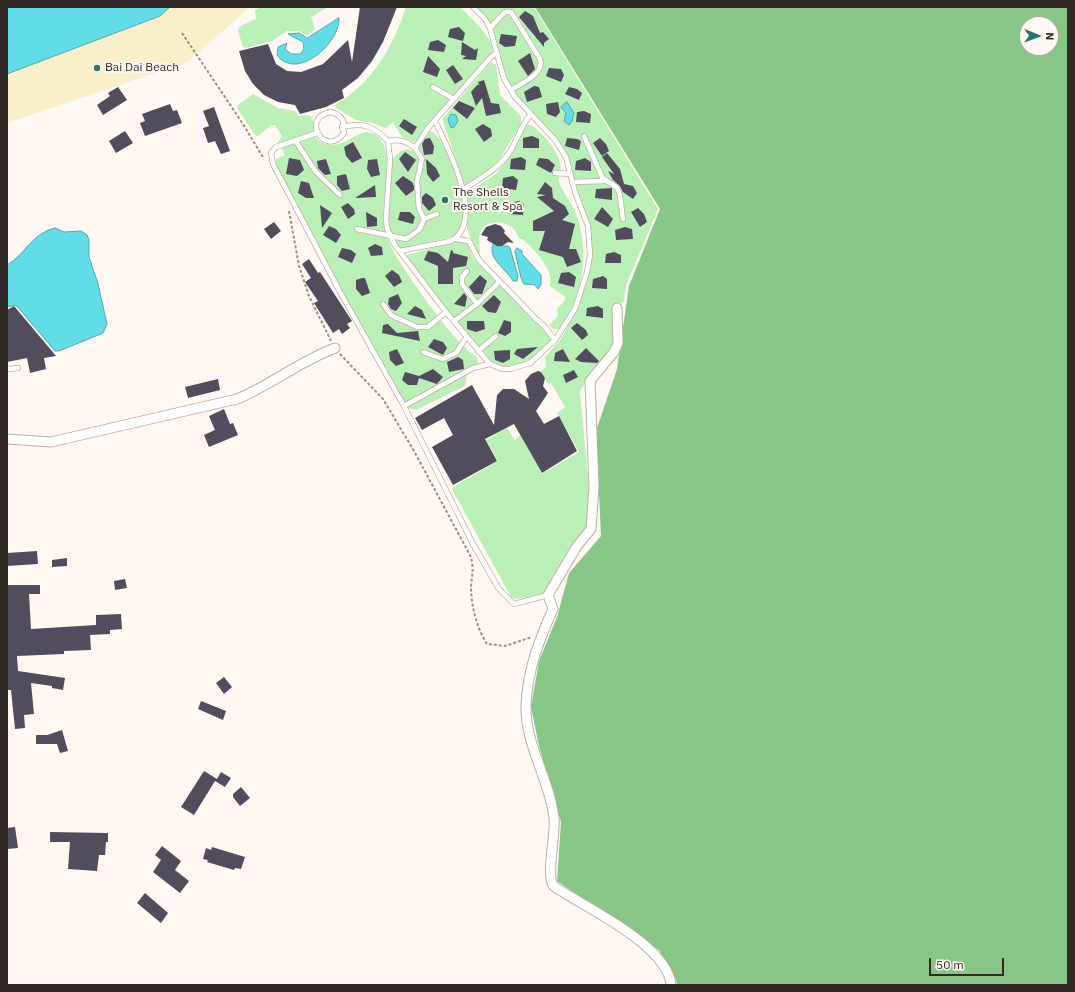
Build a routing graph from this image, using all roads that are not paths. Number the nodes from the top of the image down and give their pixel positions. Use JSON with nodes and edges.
{"nodes":[{"id":1,"x":473,"y":7,"type":"edge"},
{"id":2,"x":490,"y":28,"type":"junction"},
{"id":3,"x":497,"y":53,"type":"junction"},
{"id":4,"x":433,"y":87,"type":"dead end"},
{"id":5,"x":511,"y":90,"type":"junction"},
{"id":6,"x":454,"y":99,"type":"junction"},
{"id":7,"x":531,"y":114,"type":"junction"},
{"id":8,"x":435,"y":121,"type":"junction"},
{"id":9,"x":342,"y":127,"type":"junction"},
{"id":10,"x":317,"y":133,"type":"junction"},
{"id":11,"x":584,"y":136,"type":"dead end"},
{"id":12,"x":295,"y":140,"type":"junction"},
{"id":13,"x":388,"y":141,"type":"junction"},
{"id":14,"x":415,"y":148,"type":"junction"},
{"id":15,"x":555,"y":173,"type":"dead end"},
{"id":16,"x":570,"y":174,"type":"junction"},
{"id":17,"x":605,"y":181,"type":"junction"},
{"id":18,"x":572,"y":182,"type":"junction"},
{"id":19,"x":464,"y":189,"type":"junction"},
{"id":20,"x":340,"y":195,"type":"dead end"},
{"id":21,"x":437,"y":214,"type":"dead end"},
{"id":22,"x":424,"y":219,"type":"junction"},
{"id":23,"x":623,"y":219,"type":"dead end"},
{"id":24,"x":357,"y":229,"type":"dead end"},
{"id":25,"x":390,"y":237,"type":"junction"},
{"id":26,"x":456,"y":239,"type":"junction"},
{"id":27,"x":400,"y":251,"type":"junction"},
{"id":28,"x":467,"y":271,"type":"dead end"},
{"id":29,"x":499,"y":282,"type":"dead end"},
{"id":30,"x":382,"y":304,"type":"dead end"},
{"id":31,"x":477,"y":304,"type":"junction"},
{"id":32,"x":617,"y":308,"type":"dead end"},
{"id":33,"x":446,"y":312,"type":"junction"},
{"id":34,"x":454,"y":321,"type":"junction"},
{"id":35,"x":496,"y":336,"type":"dead end"},
{"id":36,"x":466,"y":338,"type":"junction"},
{"id":37,"x":555,"y":340,"type":"junction"},
{"id":38,"x":335,"y":348,"type":"road end"},
{"id":39,"x":478,"y":351,"type":"junction"},
{"id":40,"x":423,"y":352,"type":"dead end"},
{"id":41,"x":490,"y":364,"type":"junction"},
{"id":42,"x":18,"y":368,"type":"dead end"},
{"id":43,"x":7,"y":369,"type":"edge"},
{"id":44,"x":404,"y":406,"type":"junction"},
{"id":45,"x":7,"y":439,"type":"edge"},
{"id":46,"x":548,"y":595,"type":"junction"},
{"id":47,"x":671,"y":985,"type":"edge"}],
"edges":[{"from":1,"to":2,"type":"lane"},
{"from":2,"to":3,"type":"lane"},
{"from":2,"to":5,"type":"lane"},
{"from":3,"to":5,"type":"lane"},
{"from":3,"to":6,"type":"lane"},
{"from":4,"to":6,"type":"lane"},
{"from":5,"to":7,"type":"lane"},
{"from":6,"to":8,"type":"lane"},
{"from":7,"to":16,"type":"lane"},
{"from":7,"to":19,"type":"lane"},
{"from":8,"to":14,"type":"lane"},
{"from":8,"to":19,"type":"lane"},
{"from":9,"to":10,"type":"lane"},
{"from":9,"to":10,"type":"lane"},
{"from":9,"to":13,"type":"lane"},
{"from":10,"to":12,"type":"lane"},
{"from":11,"to":17,"type":"lane"},
{"from":12,"to":20,"type":"lane"},
{"from":12,"to":44,"type":"lane"},
{"from":13,"to":14,"type":"lane"},
{"from":13,"to":25,"type":"lane"},
{"from":14,"to":22,"type":"lane"},
{"from":15,"to":16,"type":"lane"},
{"from":16,"to":18,"type":"lane"},
{"from":17,"to":18,"type":"lane"},
{"from":17,"to":23,"type":"lane"},
{"from":18,"to":37,"type":"lane"},
{"from":19,"to":26,"type":"lane"},
{"from":21,"to":22,"type":"lane"},
{"from":22,"to":25,"type":"lane"},
{"from":24,"to":25,"type":"lane"},
{"from":25,"to":27,"type":"lane"},
{"from":26,"to":27,"type":"lane"},
{"from":26,"to":37,"type":"lane"},
{"from":27,"to":33,"type":"lane"},
{"from":28,"to":31,"type":"lane"},
{"from":29,"to":31,"type":"lane"},
{"from":30,"to":33,"type":"lane"},
{"from":31,"to":34,"type":"lane"},
{"from":32,"to":46,"type":"street"},
{"from":33,"to":34,"type":"lane"},
{"from":34,"to":36,"type":"lane"},
{"from":35,"to":39,"type":"lane"},
{"from":36,"to":39,"type":"lane"},
{"from":36,"to":40,"type":"lane"},
{"from":37,"to":41,"type":"lane"},
{"from":38,"to":45,"type":"street"},
{"from":39,"to":41,"type":"lane"},
{"from":41,"to":44,"type":"lane"},
{"from":42,"to":43,"type":"lane"},
{"from":44,"to":46,"type":"lane"},
{"from":46,"to":47,"type":"street"}]}
